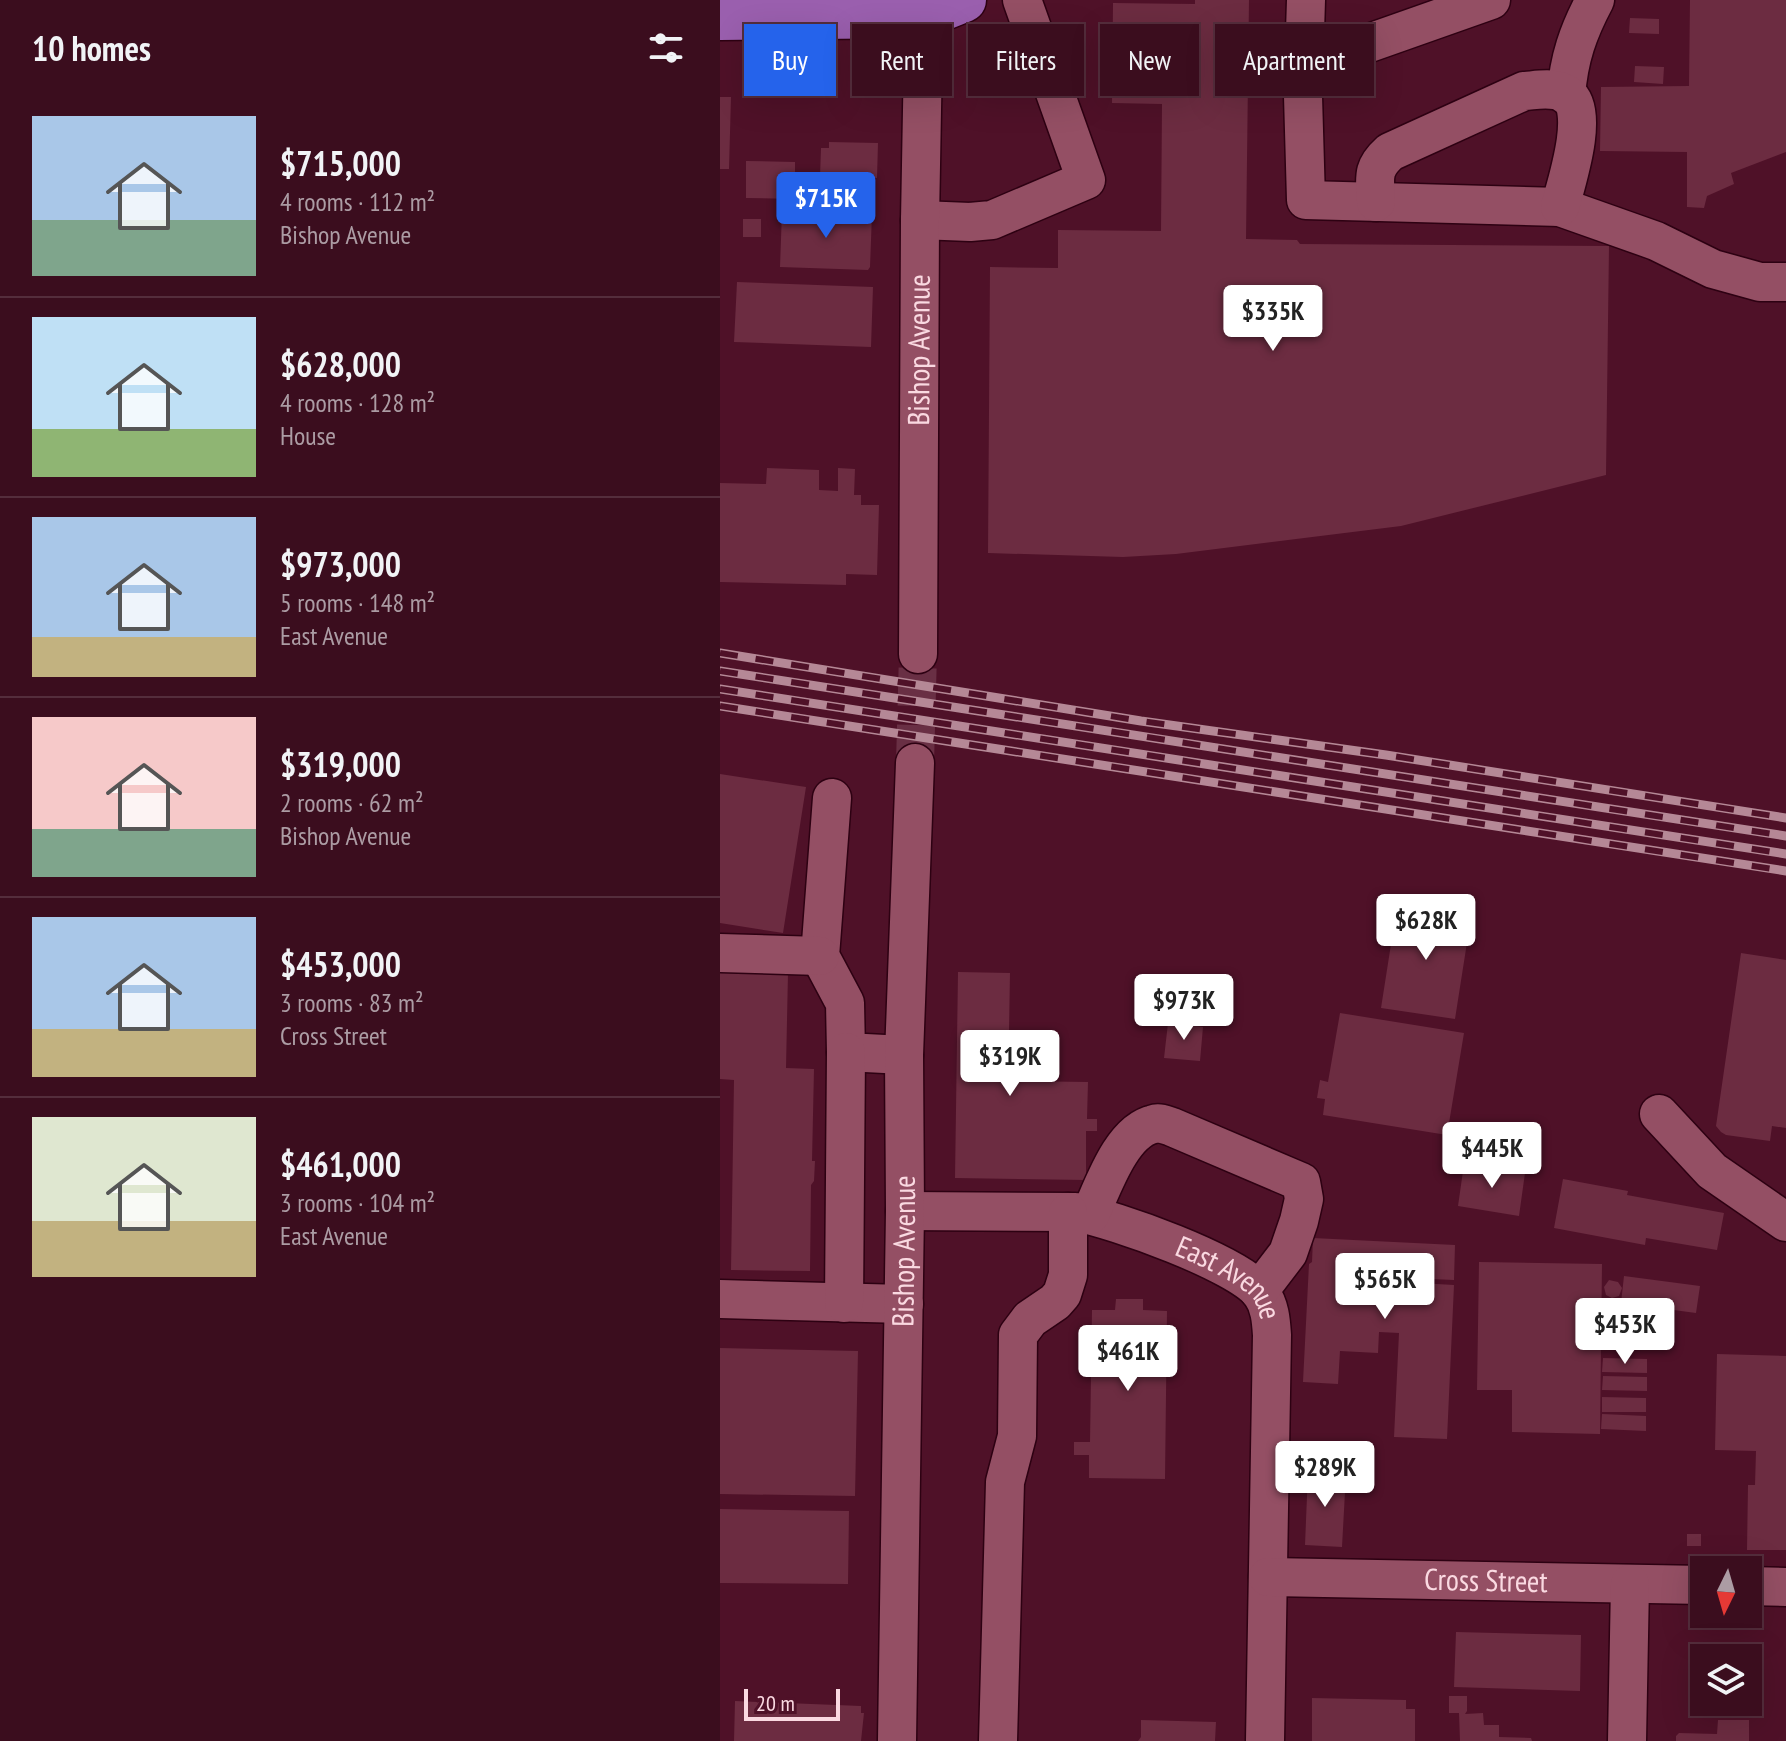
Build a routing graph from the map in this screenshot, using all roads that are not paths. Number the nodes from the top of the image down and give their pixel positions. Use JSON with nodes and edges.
{"nodes":[{"id":1,"x":964,"y":0,"type":"edge"},
{"id":2,"x":1022,"y":0,"type":"edge"},
{"id":3,"x":1306,"y":0,"type":"edge"},
{"id":4,"x":1491,"y":0,"type":"edge"},
{"id":5,"x":1595,"y":0,"type":"edge"},
{"id":6,"x":924,"y":8,"type":"edge"},
{"id":7,"x":720,"y":18,"type":"edge"},
{"id":8,"x":1305,"y":24,"type":"edge"},
{"id":9,"x":1374,"y":41,"type":"edge"},
{"id":10,"x":1566,"y":95,"type":"junction"},
{"id":11,"x":1304,"y":96,"type":"edge"},
{"id":12,"x":1376,"y":202,"type":"junction"},
{"id":13,"x":1560,"y":207,"type":"junction"},
{"id":14,"x":920,"y":220,"type":"junction"},
{"id":15,"x":1786,"y":282,"type":"edge"},
{"id":16,"x":918,"y":654,"type":"tunnel mouth"},
{"id":17,"x":915,"y":763,"type":"tunnel mouth"},
{"id":18,"x":832,"y":798,"type":"dead end"},
{"id":19,"x":720,"y":953,"type":"edge"},
{"id":20,"x":820,"y":956,"type":"junction"},
{"id":21,"x":846,"y":1052,"type":"junction"},
{"id":22,"x":904,"y":1055,"type":"junction"},
{"id":23,"x":1659,"y":1114,"type":"dead end"},
{"id":24,"x":905,"y":1211,"type":"junction"},
{"id":25,"x":1079,"y":1213,"type":"junction"},
{"id":26,"x":1786,"y":1222,"type":"edge"},
{"id":27,"x":1259,"y":1291,"type":"junction"},
{"id":28,"x":720,"y":1299,"type":"edge"},
{"id":29,"x":844,"y":1303,"type":"junction"},
{"id":30,"x":904,"y":1304,"type":"junction"},
{"id":31,"x":1268,"y":1577,"type":"junction"},
{"id":32,"x":1630,"y":1584,"type":"junction"},
{"id":33,"x":1690,"y":1585,"type":"edge"},
{"id":34,"x":1762,"y":1586,"type":"edge"},
{"id":35,"x":1786,"y":1587,"type":"edge"},
{"id":36,"x":897,"y":1741,"type":"edge"},
{"id":37,"x":998,"y":1741,"type":"edge"},
{"id":38,"x":1265,"y":1741,"type":"edge"},
{"id":39,"x":1627,"y":1741,"type":"edge"}],
"edges":[{"from":1,"to":6,"type":"main road"},
{"from":2,"to":14,"type":"street"},
{"from":3,"to":8,"type":"street"},
{"from":4,"to":9,"type":"street"},
{"from":5,"to":10,"type":"street"},
{"from":6,"to":7,"type":"main road"},
{"from":6,"to":14,"type":"street","name":"Bishop Avenue"},
{"from":10,"to":12,"type":"street"},
{"from":10,"to":13,"type":"street"},
{"from":11,"to":12,"type":"street"},
{"from":12,"to":13,"type":"street"},
{"from":13,"to":15,"type":"street"},
{"from":14,"to":16,"type":"street","name":"Bishop Avenue"},
{"from":17,"to":22,"type":"street","name":"Bishop Avenue"},
{"from":18,"to":20,"type":"street"},
{"from":19,"to":20,"type":"street"},
{"from":20,"to":21,"type":"street"},
{"from":21,"to":22,"type":"street"},
{"from":21,"to":29,"type":"street"},
{"from":22,"to":24,"type":"street","name":"Bishop Avenue"},
{"from":23,"to":26,"type":"street"},
{"from":24,"to":25,"type":"street","name":"East Avenue"},
{"from":24,"to":30,"type":"street","name":"Bishop Avenue"},
{"from":25,"to":27,"type":"street","name":"East Avenue"},
{"from":25,"to":27,"type":"street"},
{"from":25,"to":37,"type":"street"},
{"from":27,"to":31,"type":"street","name":"East Avenue"},
{"from":28,"to":29,"type":"street"},
{"from":29,"to":30,"type":"street"},
{"from":30,"to":36,"type":"street","name":"Bishop Avenue"},
{"from":31,"to":32,"type":"street","name":"Cross Street"},
{"from":31,"to":38,"type":"street","name":"East Avenue"},
{"from":32,"to":33,"type":"street","name":"Cross Street"},
{"from":32,"to":39,"type":"street"},
{"from":34,"to":35,"type":"street"}]}
